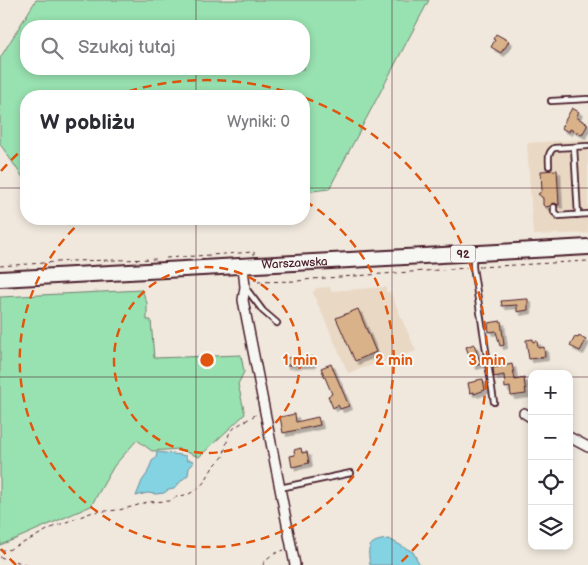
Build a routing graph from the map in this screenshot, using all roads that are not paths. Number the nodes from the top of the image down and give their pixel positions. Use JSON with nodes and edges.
{"nodes":[{"id":1,"x":588,"y":99,"type":"edge"},
{"id":2,"x":551,"y":101,"type":"dead end"},
{"id":3,"x":588,"y":146,"type":"edge"},
{"id":4,"x":574,"y":147,"type":"junction"},
{"id":5,"x":549,"y":166,"type":"dead end"},
{"id":6,"x":554,"y":207,"type":"dead end"},
{"id":7,"x":588,"y":214,"type":"edge"},
{"id":8,"x":578,"y":215,"type":"junction"},
{"id":9,"x":588,"y":247,"type":"edge"},
{"id":10,"x":473,"y":253,"type":"junction"},
{"id":11,"x":249,"y":269,"type":"junction"},
{"id":12,"x":0,"y":279,"type":"edge"},
{"id":13,"x":245,"y":288,"type":"junction"},
{"id":14,"x":277,"y":323,"type":"dead end"},
{"id":15,"x":494,"y":402,"type":"dead end"},
{"id":16,"x":573,"y":439,"type":"edge"},
{"id":17,"x":588,"y":446,"type":"edge"},
{"id":18,"x":351,"y":473,"type":"dead end"},
{"id":19,"x":280,"y":488,"type":"junction"},
{"id":20,"x":295,"y":565,"type":"edge"}],
"edges":[{"from":1,"to":2,"type":"lane"},
{"from":3,"to":4,"type":"lane"},
{"from":4,"to":5,"type":"lane"},
{"from":4,"to":8,"type":"lane"},
{"from":6,"to":8,"type":"lane"},
{"from":7,"to":8,"type":"lane"},
{"from":9,"to":10,"type":"main road","name":"Warszawska","number":"92"},
{"from":10,"to":11,"type":"main road","name":"Warszawska","number":"92"},
{"from":10,"to":15,"type":"lane"},
{"from":11,"to":12,"type":"main road","name":"Warszawska","number":"92"},
{"from":11,"to":13,"type":"street"},
{"from":13,"to":14,"type":"lane"},
{"from":13,"to":19,"type":"street"},
{"from":16,"to":17,"type":"street"},
{"from":18,"to":19,"type":"lane"},
{"from":19,"to":20,"type":"street"}]}
